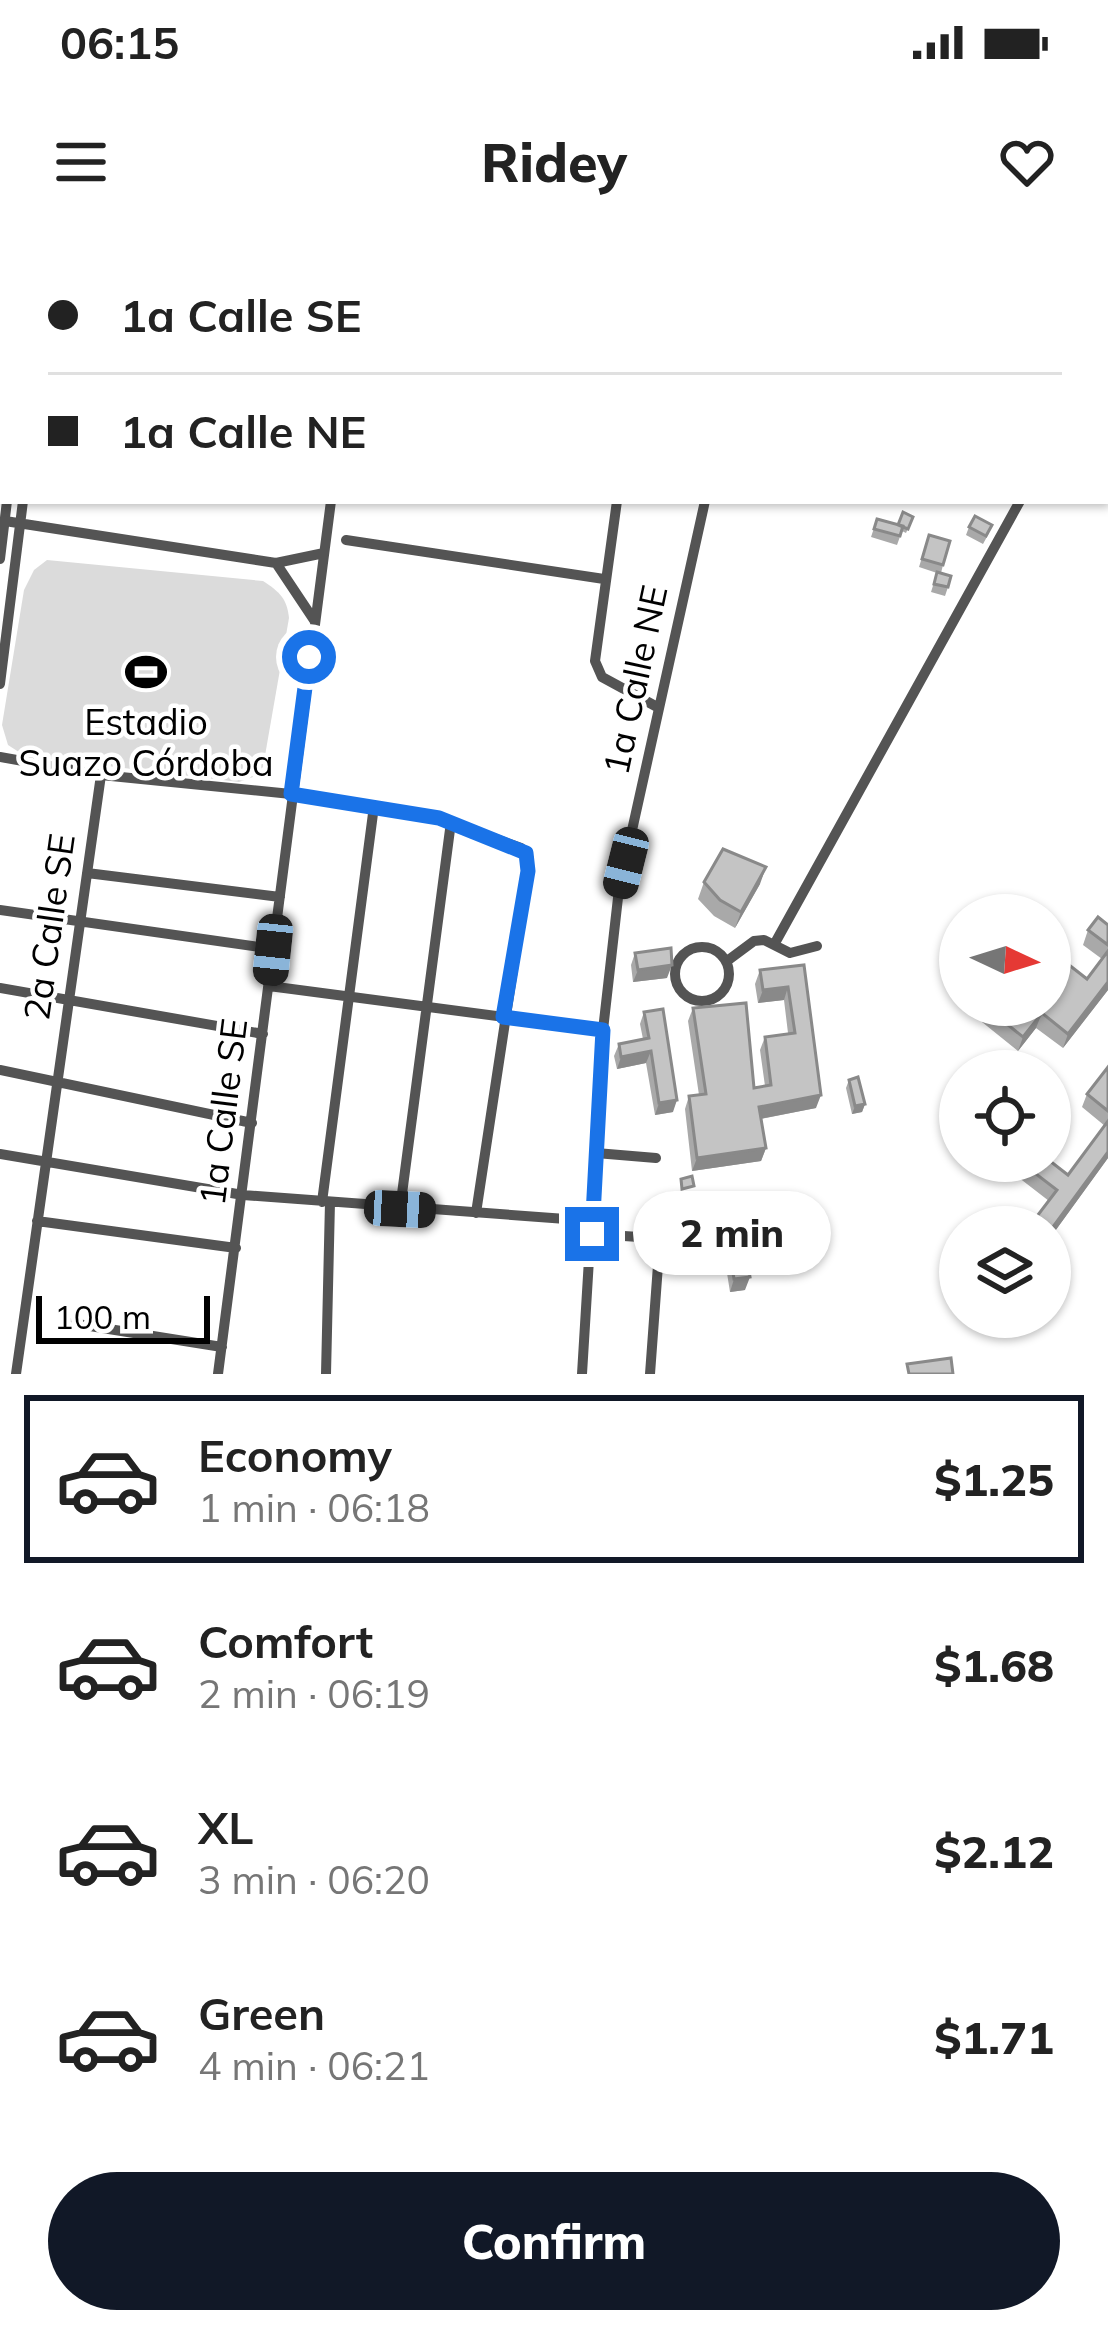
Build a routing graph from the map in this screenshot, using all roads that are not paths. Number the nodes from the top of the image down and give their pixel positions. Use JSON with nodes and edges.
{"nodes":[{"id":1,"x":8,"y":504,"type":"edge"},
{"id":2,"x":23,"y":504,"type":"edge"},
{"id":3,"x":332,"y":504,"type":"edge"},
{"id":4,"x":616,"y":504,"type":"edge"},
{"id":5,"x":704,"y":504,"type":"edge"},
{"id":6,"x":1018,"y":504,"type":"edge"},
{"id":7,"x":5,"y":521,"type":"junction"},
{"id":8,"x":20,"y":524,"type":"junction"},
{"id":9,"x":346,"y":540,"type":"dead end"},
{"id":10,"x":324,"y":553,"type":"junction"},
{"id":11,"x":0,"y":559,"type":"edge"},
{"id":12,"x":276,"y":563,"type":"junction"},
{"id":13,"x":604,"y":579,"type":"junction"},
{"id":14,"x":314,"y":620,"type":"junction"},
{"id":15,"x":2,"y":656,"type":"edge"},
{"id":16,"x":0,"y":684,"type":"edge"},
{"id":17,"x":659,"y":708,"type":"junction"},
{"id":18,"x":0,"y":758,"type":"edge"},
{"id":19,"x":101,"y":775,"type":"junction"},
{"id":20,"x":291,"y":794,"type":"junction"},
{"id":21,"x":374,"y":806,"type":"junction"},
{"id":22,"x":452,"y":822,"type":"junction"},
{"id":23,"x":87,"y":873,"type":"junction"},
{"id":24,"x":280,"y":897,"type":"junction"},
{"id":25,"x":0,"y":910,"type":"edge"},
{"id":26,"x":80,"y":923,"type":"junction"},
{"id":27,"x":776,"y":944,"type":"junction"},
{"id":28,"x":818,"y":946,"type":"dead end"},
{"id":29,"x":273,"y":950,"type":"junction"},
{"id":30,"x":727,"y":961,"type":"junction"},
{"id":31,"x":269,"y":986,"type":"junction"},
{"id":32,"x":0,"y":988,"type":"edge"},
{"id":33,"x":350,"y":997,"type":"junction"},
{"id":34,"x":68,"y":1000,"type":"junction"},
{"id":35,"x":428,"y":1006,"type":"junction"},
{"id":36,"x":503,"y":1017,"type":"junction"},
{"id":37,"x":603,"y":1030,"type":"junction"},
{"id":38,"x":263,"y":1034,"type":"junction"},
{"id":39,"x":0,"y":1070,"type":"edge"},
{"id":40,"x":57,"y":1082,"type":"junction"},
{"id":41,"x":252,"y":1124,"type":"junction"},
{"id":42,"x":596,"y":1153,"type":"junction"},
{"id":43,"x":0,"y":1154,"type":"edge"},
{"id":44,"x":656,"y":1158,"type":"dead end"},
{"id":45,"x":46,"y":1163,"type":"junction"},
{"id":46,"x":243,"y":1196,"type":"junction"},
{"id":47,"x":326,"y":1202,"type":"junction"},
{"id":48,"x":400,"y":1209,"type":"junction"},
{"id":49,"x":476,"y":1213,"type":"junction"},
{"id":50,"x":38,"y":1221,"type":"junction"},
{"id":51,"x":592,"y":1227,"type":"junction"},
{"id":52,"x":236,"y":1248,"type":"junction"},
{"id":53,"x":71,"y":1323,"type":"dead end"},
{"id":54,"x":222,"y":1347,"type":"junction"},
{"id":55,"x":16,"y":1374,"type":"edge"},
{"id":56,"x":218,"y":1374,"type":"edge"},
{"id":57,"x":326,"y":1374,"type":"edge"},
{"id":58,"x":582,"y":1374,"type":"edge"},
{"id":59,"x":650,"y":1374,"type":"edge"}],
"edges":[{"from":1,"to":7,"type":"street"},
{"from":2,"to":8,"type":"street"},
{"from":3,"to":10,"type":"street","name":"1a Calle SE"},
{"from":4,"to":13,"type":"street"},
{"from":5,"to":17,"type":"street","name":"1a Calle NE"},
{"from":6,"to":27,"type":"street"},
{"from":7,"to":8,"type":"street"},
{"from":7,"to":11,"type":"street"},
{"from":8,"to":12,"type":"street"},
{"from":8,"to":15,"type":"street"},
{"from":9,"to":13,"type":"street"},
{"from":10,"to":12,"type":"street"},
{"from":10,"to":14,"type":"street","name":"1a Calle SE"},
{"from":12,"to":14,"type":"street"},
{"from":13,"to":17,"type":"street"},
{"from":14,"to":20,"type":"street","name":"1a Calle SE"},
{"from":15,"to":16,"type":"street"},
{"from":17,"to":37,"type":"street","name":"1a Calle NE"},
{"from":18,"to":19,"type":"street"},
{"from":19,"to":20,"type":"street"},
{"from":19,"to":23,"type":"street","name":"2a Calle SE"},
{"from":20,"to":21,"type":"street"},
{"from":20,"to":24,"type":"street","name":"1a Calle SE"},
{"from":21,"to":22,"type":"street"},
{"from":21,"to":33,"type":"street"},
{"from":22,"to":35,"type":"street"},
{"from":22,"to":36,"type":"street"},
{"from":23,"to":24,"type":"street"},
{"from":23,"to":26,"type":"street","name":"2a Calle SE"},
{"from":24,"to":29,"type":"street","name":"1a Calle SE"},
{"from":25,"to":26,"type":"street"},
{"from":26,"to":29,"type":"street"},
{"from":26,"to":34,"type":"street","name":"2a Calle SE"},
{"from":27,"to":28,"type":"street"},
{"from":27,"to":30,"type":"street"},
{"from":29,"to":31,"type":"street","name":"1a Calle SE"},
{"from":30,"to":30,"type":"street"},
{"from":31,"to":33,"type":"street"},
{"from":31,"to":38,"type":"street","name":"1a Calle SE"},
{"from":32,"to":34,"type":"street"},
{"from":33,"to":35,"type":"street"},
{"from":33,"to":47,"type":"street"},
{"from":34,"to":38,"type":"street"},
{"from":34,"to":40,"type":"street","name":"2a Calle SE"},
{"from":35,"to":36,"type":"street"},
{"from":35,"to":48,"type":"street"},
{"from":36,"to":37,"type":"street"},
{"from":36,"to":49,"type":"street"},
{"from":37,"to":42,"type":"street","name":"1a Calle NE"},
{"from":38,"to":41,"type":"street","name":"1a Calle SE"},
{"from":39,"to":40,"type":"street"},
{"from":40,"to":41,"type":"street"},
{"from":40,"to":45,"type":"street","name":"2a Calle SE"},
{"from":41,"to":46,"type":"street","name":"1a Calle SE"},
{"from":42,"to":44,"type":"street"},
{"from":42,"to":51,"type":"street","name":"1a Calle NE"},
{"from":43,"to":45,"type":"street"},
{"from":45,"to":46,"type":"street"},
{"from":45,"to":50,"type":"street","name":"2a Calle SE"},
{"from":46,"to":47,"type":"street"},
{"from":46,"to":52,"type":"street","name":"1a Calle SE"},
{"from":47,"to":48,"type":"street"},
{"from":47,"to":57,"type":"street"},
{"from":48,"to":49,"type":"street"},
{"from":49,"to":51,"type":"street"},
{"from":50,"to":52,"type":"street"},
{"from":50,"to":55,"type":"street","name":"2a Calle SE"},
{"from":51,"to":58,"type":"street","name":"1a Calle NE"},
{"from":51,"to":59,"type":"street"},
{"from":52,"to":54,"type":"street","name":"1a Calle SE"},
{"from":53,"to":54,"type":"street"},
{"from":54,"to":56,"type":"street","name":"1a Calle SE"}]}
